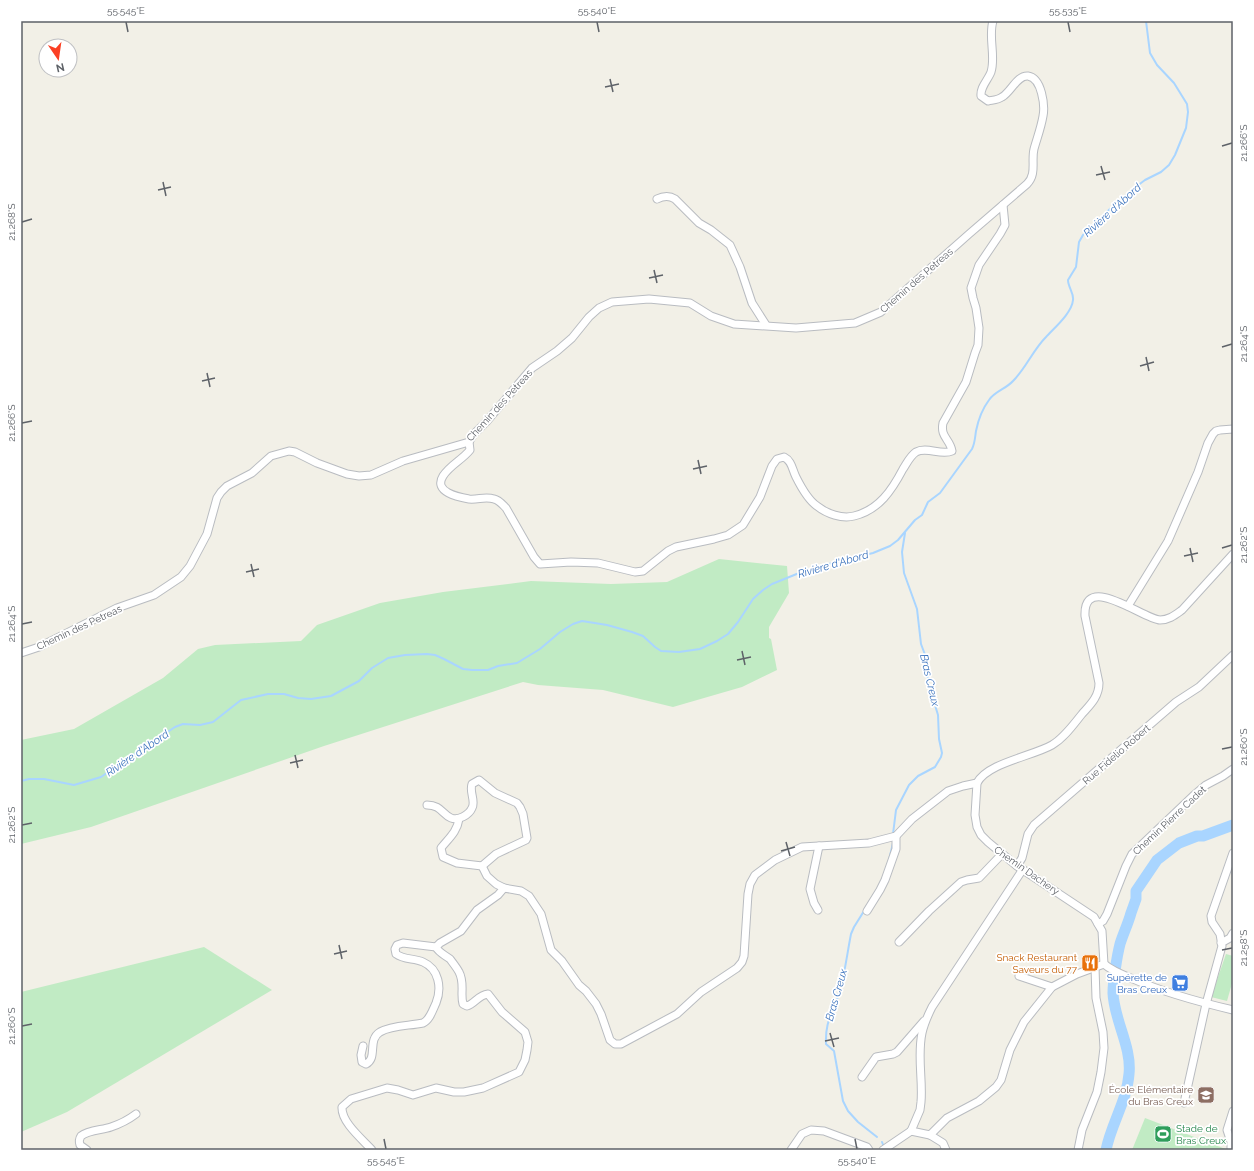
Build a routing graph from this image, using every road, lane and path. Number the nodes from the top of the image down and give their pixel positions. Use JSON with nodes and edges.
{"nodes":[{"id":1,"x":994,"y":21,"type":"edge"},
{"id":2,"x":657,"y":199,"type":"dead end"},
{"id":3,"x":1003,"y":205,"type":"junction"},
{"id":4,"x":766,"y":325,"type":"junction"},
{"id":5,"x":1233,"y":429,"type":"edge"},
{"id":6,"x":469,"y":442,"type":"junction"},
{"id":7,"x":1233,"y":554,"type":"edge"},
{"id":8,"x":1128,"y":606,"type":"junction"},
{"id":9,"x":21,"y":653,"type":"edge"},
{"id":10,"x":1233,"y":655,"type":"edge"},
{"id":11,"x":1233,"y":769,"type":"edge"},
{"id":12,"x":977,"y":783,"type":"junction"},
{"id":13,"x":428,"y":805,"type":"dead end"},
{"id":14,"x":459,"y":819,"type":"junction"},
{"id":15,"x":896,"y":836,"type":"junction"},
{"id":16,"x":819,"y":846,"type":"junction"},
{"id":17,"x":1233,"y":853,"type":"edge"},
{"id":18,"x":1002,"y":854,"type":"junction"},
{"id":19,"x":482,"y":866,"type":"junction"},
{"id":20,"x":1020,"y":868,"type":"junction"},
{"id":21,"x":504,"y":888,"type":"junction"},
{"id":22,"x":818,"y":910,"type":"dead end"},
{"id":23,"x":867,"y":911,"type":"dead end"},
{"id":24,"x":1098,"y":924,"type":"junction"},
{"id":25,"x":1233,"y":933,"type":"edge"},
{"id":26,"x":899,"y":942,"type":"dead end"},
{"id":27,"x":1222,"y":943,"type":"junction"},
{"id":28,"x":436,"y":947,"type":"junction"},
{"id":29,"x":1105,"y":965,"type":"junction"},
{"id":30,"x":1096,"y":967,"type":"junction"},
{"id":31,"x":1019,"y":976,"type":"dead end"},
{"id":32,"x":1052,"y":987,"type":"junction"},
{"id":33,"x":1206,"y":1004,"type":"junction"},
{"id":34,"x":1233,"y":1010,"type":"edge"},
{"id":35,"x":927,"y":1016,"type":"junction"},
{"id":36,"x":363,"y":1046,"type":"dead end"},
{"id":37,"x":862,"y":1077,"type":"dead end"},
{"id":38,"x":1184,"y":1103,"type":"dead end"},
{"id":39,"x":1233,"y":1111,"type":"edge"},
{"id":40,"x":136,"y":1114,"type":"dead end"},
{"id":41,"x":911,"y":1131,"type":"junction"},
{"id":42,"x":930,"y":1135,"type":"junction"},
{"id":43,"x":87,"y":1150,"type":"edge"},
{"id":44,"x":372,"y":1150,"type":"edge"},
{"id":45,"x":790,"y":1150,"type":"edge"},
{"id":46,"x":869,"y":1150,"type":"edge"},
{"id":47,"x":884,"y":1150,"type":"edge"},
{"id":48,"x":946,"y":1150,"type":"edge"},
{"id":49,"x":1078,"y":1150,"type":"edge"},
{"id":50,"x":1231,"y":1150,"type":"edge"}],
"edges":[{"from":1,"to":3,"type":"street","name":"Chemin des Petreas"},
{"from":2,"to":4,"type":"street"},
{"from":3,"to":4,"type":"street","name":"Chemin des Petreas"},
{"from":3,"to":6,"type":"street"},
{"from":4,"to":6,"type":"street","name":"Chemin des Petreas"},
{"from":5,"to":8,"type":"street"},
{"from":6,"to":9,"type":"street","name":"Chemin des Petreas"},
{"from":7,"to":8,"type":"street"},
{"from":8,"to":12,"type":"street"},
{"from":10,"to":20,"type":"street","name":"Rue Fidelio Robert"},
{"from":11,"to":24,"type":"street","name":"Chemin Pierre Cadet"},
{"from":12,"to":15,"type":"street"},
{"from":12,"to":18,"type":"street","name":"Chemin Dachery"},
{"from":13,"to":14,"type":"street"},
{"from":14,"to":19,"type":"street"},
{"from":14,"to":19,"type":"street"},
{"from":15,"to":16,"type":"street"},
{"from":15,"to":23,"type":"street"},
{"from":16,"to":21,"type":"street"},
{"from":16,"to":22,"type":"street"},
{"from":17,"to":27,"type":"street"},
{"from":18,"to":20,"type":"street","name":"Chemin Dachery"},
{"from":18,"to":26,"type":"street"},
{"from":19,"to":21,"type":"street"},
{"from":20,"to":24,"type":"street","name":"Chemin Dachery"},
{"from":20,"to":35,"type":"street","name":"Rue Fidelio Robert"},
{"from":21,"to":28,"type":"street"},
{"from":24,"to":29,"type":"street"},
{"from":25,"to":27,"type":"street"},
{"from":27,"to":33,"type":"street"},
{"from":28,"to":36,"type":"street"},
{"from":28,"to":44,"type":"street"},
{"from":29,"to":30,"type":"street"},
{"from":29,"to":33,"type":"street"},
{"from":30,"to":32,"type":"street"},
{"from":30,"to":49,"type":"street"},
{"from":31,"to":32,"type":"street"},
{"from":32,"to":42,"type":"street"},
{"from":33,"to":34,"type":"street"},
{"from":33,"to":38,"type":"street"},
{"from":35,"to":37,"type":"street"},
{"from":35,"to":41,"type":"street"},
{"from":39,"to":50,"type":"street"},
{"from":40,"to":43,"type":"street"},
{"from":41,"to":42,"type":"street"},
{"from":41,"to":47,"type":"street"},
{"from":42,"to":48,"type":"street"},
{"from":45,"to":46,"type":"street"}]}
